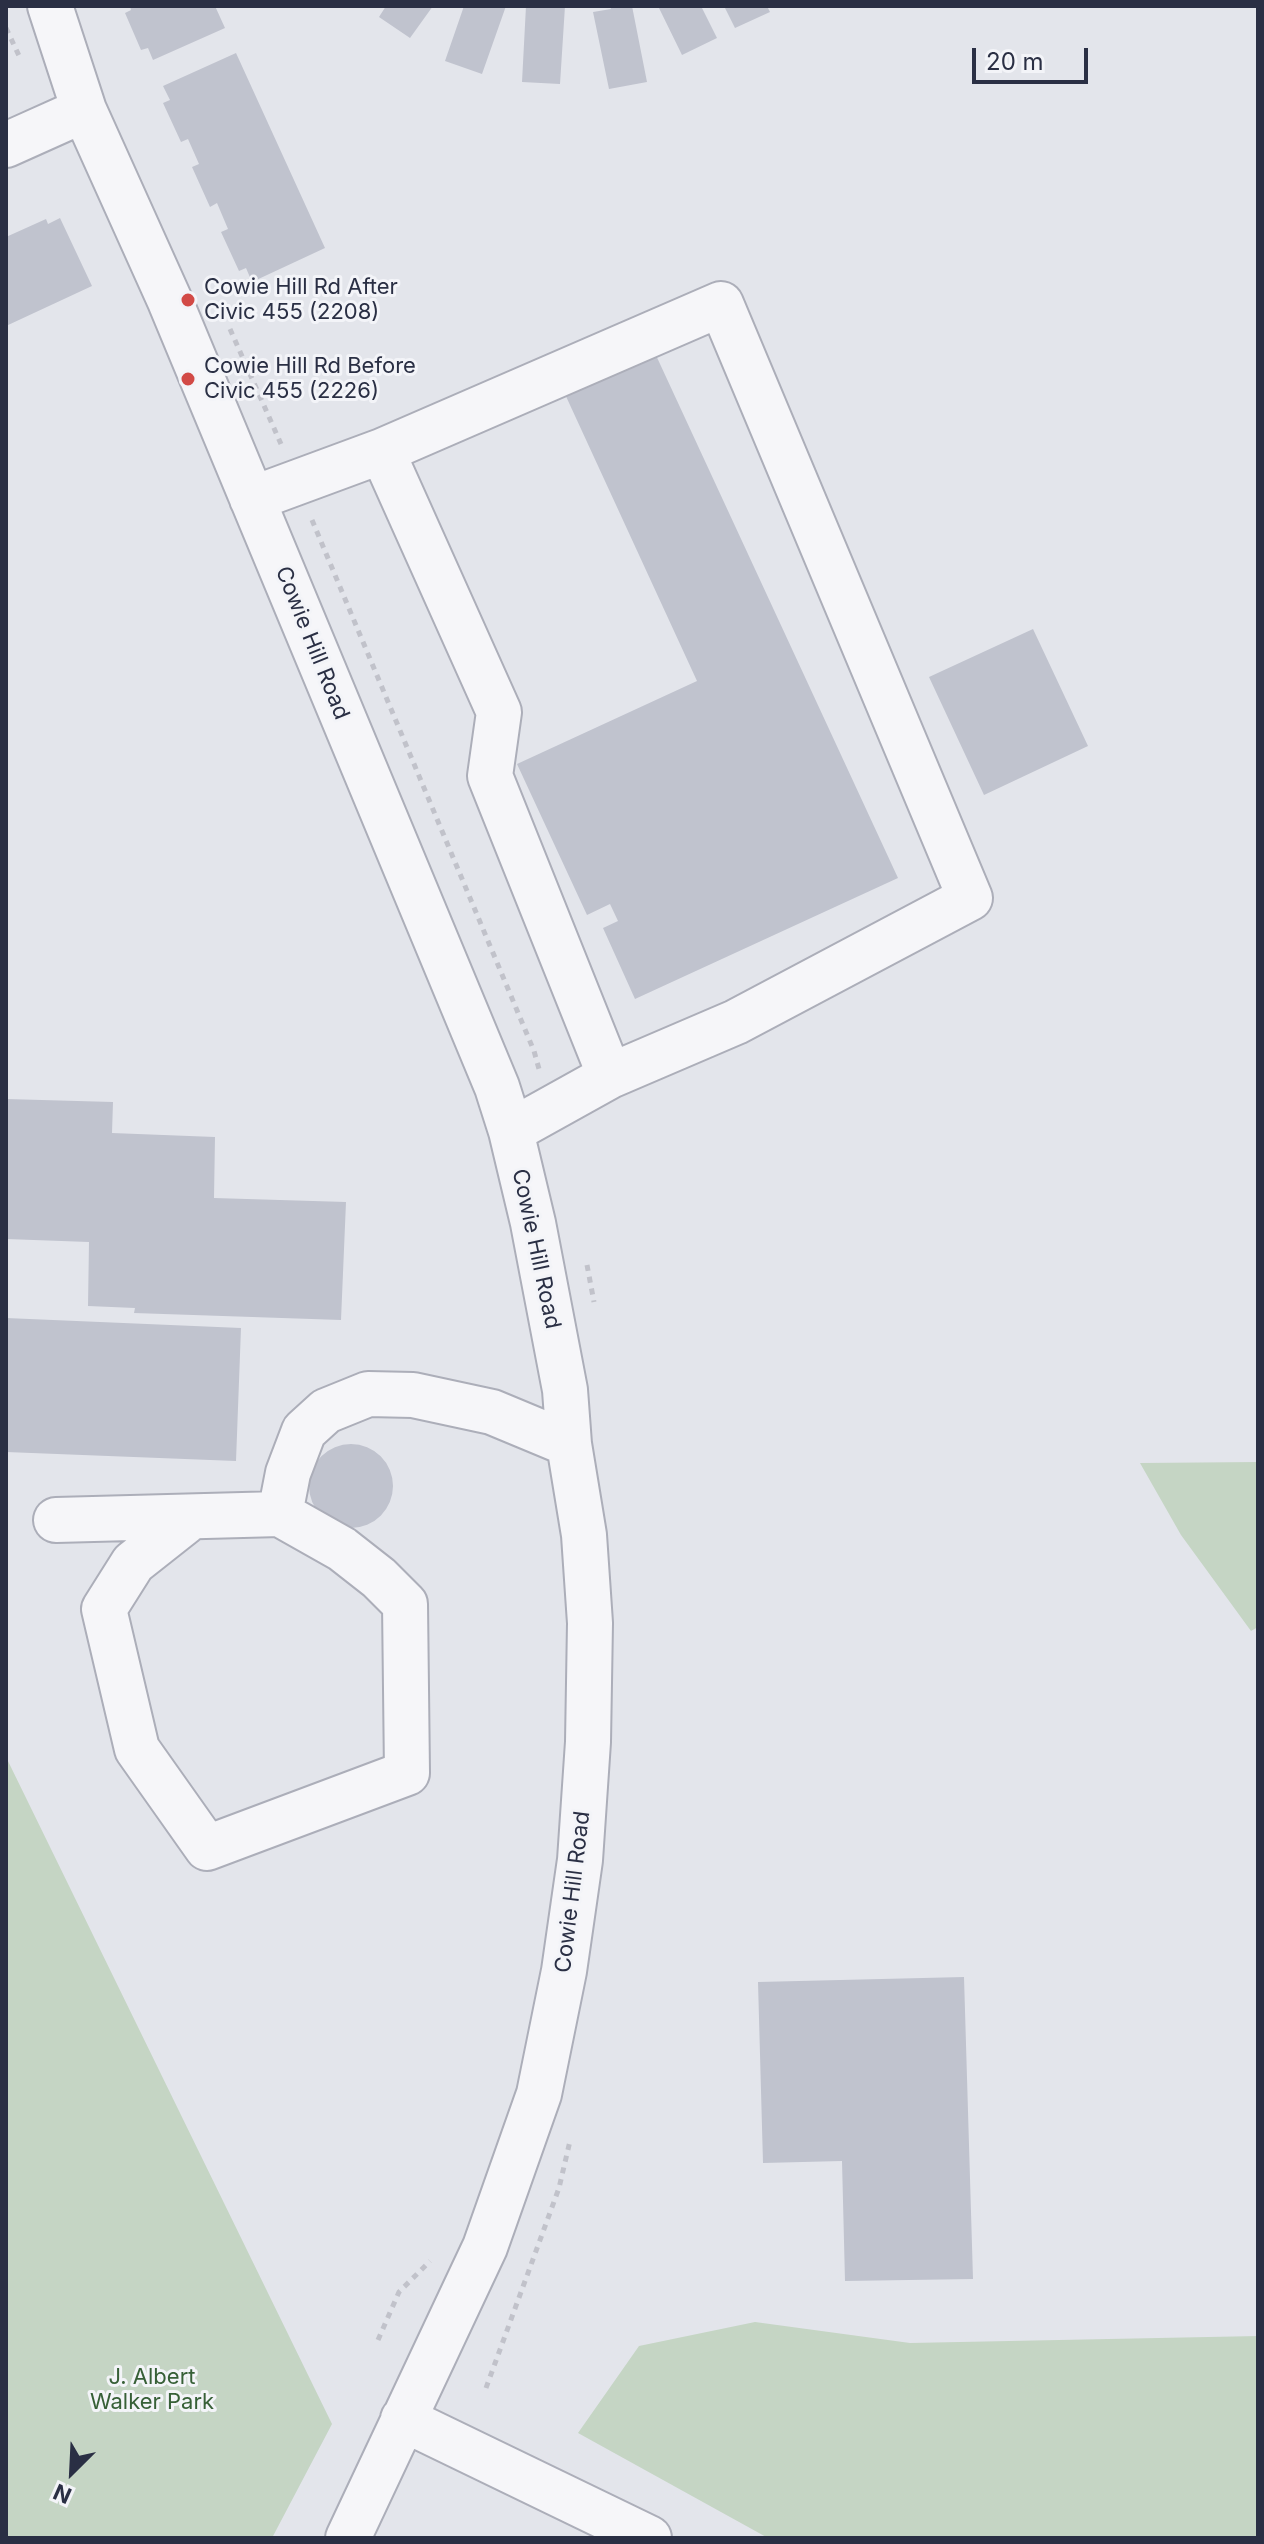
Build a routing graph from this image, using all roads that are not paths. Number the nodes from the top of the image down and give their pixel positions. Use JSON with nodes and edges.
{"nodes":[{"id":1,"x":50,"y":6,"type":"edge"},
{"id":2,"x":74,"y":114,"type":"junction"},
{"id":3,"x":6,"y":145,"type":"edge"},
{"id":4,"x":382,"y":451,"type":"junction"},
{"id":5,"x":252,"y":499,"type":"junction"},
{"id":6,"x":610,"y":1076,"type":"junction"},
{"id":7,"x":511,"y":1131,"type":"junction"},
{"id":8,"x":569,"y":1444,"type":"junction"},
{"id":9,"x":280,"y":1514,"type":"junction"},
{"id":10,"x":190,"y":1518,"type":"junction"},
{"id":11,"x":56,"y":1520,"type":"dead end"},
{"id":12,"x":403,"y":2419,"type":"junction"},
{"id":13,"x":348,"y":2538,"type":"edge"},
{"id":14,"x":649,"y":2538,"type":"edge"}],
"edges":[{"from":1,"to":2,"type":"street","name":"Cowie Hill Road"},
{"from":2,"to":3,"type":"street"},
{"from":2,"to":5,"type":"street","name":"Cowie Hill Road"},
{"from":4,"to":5,"type":"street"},
{"from":4,"to":6,"type":"street"},
{"from":4,"to":6,"type":"street"},
{"from":5,"to":7,"type":"street","name":"Cowie Hill Road"},
{"from":6,"to":7,"type":"street"},
{"from":7,"to":8,"type":"street","name":"Cowie Hill Road"},
{"from":8,"to":9,"type":"street"},
{"from":8,"to":12,"type":"street","name":"Cowie Hill Road"},
{"from":9,"to":10,"type":"street"},
{"from":9,"to":10,"type":"street"},
{"from":10,"to":11,"type":"street"},
{"from":12,"to":13,"type":"street","name":"Cowie Hill Road"},
{"from":12,"to":14,"type":"street"}]}
